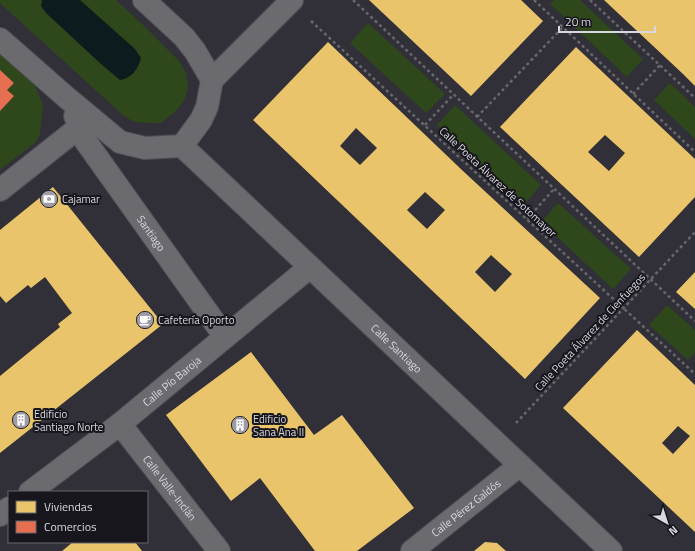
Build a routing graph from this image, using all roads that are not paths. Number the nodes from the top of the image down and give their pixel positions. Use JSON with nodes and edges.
{"nodes":[{"id":1,"x":144,"y":0,"type":"edge"},
{"id":2,"x":291,"y":1,"type":"edge"},
{"id":3,"x":0,"y":39,"type":"edge"},
{"id":4,"x":212,"y":80,"type":"junction"},
{"id":5,"x":66,"y":97,"type":"junction"},
{"id":6,"x":77,"y":130,"type":"junction"},
{"id":7,"x":182,"y":146,"type":"junction"},
{"id":8,"x":0,"y":190,"type":"edge"},
{"id":9,"x":310,"y":267,"type":"junction"},
{"id":10,"x":225,"y":337,"type":"junction"},
{"id":11,"x":120,"y":424,"type":"junction"},
{"id":12,"x":520,"y":465,"type":"junction"},
{"id":13,"x":31,"y":491,"type":"edge"},
{"id":14,"x":8,"y":509,"type":"edge"},
{"id":15,"x":0,"y":515,"type":"edge"},
{"id":16,"x":219,"y":551,"type":"edge"},
{"id":17,"x":412,"y":551,"type":"edge"},
{"id":18,"x":611,"y":551,"type":"edge"}],
"edges":[{"from":1,"to":4,"type":"street"},
{"from":2,"to":4,"type":"street"},
{"from":3,"to":5,"type":"street"},
{"from":4,"to":7,"type":"street"},
{"from":5,"to":6,"type":"street"},
{"from":5,"to":7,"type":"street"},
{"from":6,"to":8,"type":"street"},
{"from":6,"to":10,"type":"street","name":"Santiago"},
{"from":7,"to":9,"type":"street","name":"Calle Santiago"},
{"from":9,"to":10,"type":"street","name":"Calle Pío Baroja"},
{"from":9,"to":12,"type":"street","name":"Calle Santiago"},
{"from":10,"to":11,"type":"street","name":"Calle Pío Baroja"},
{"from":11,"to":13,"type":"street","name":"Calle Pío Baroja"},
{"from":11,"to":16,"type":"street","name":"Calle Valle-Inclán"},
{"from":12,"to":17,"type":"street","name":"Calle Pérez Galdós"},
{"from":12,"to":18,"type":"street","name":"Calle Santiago"},
{"from":14,"to":15,"type":"street"}]}
